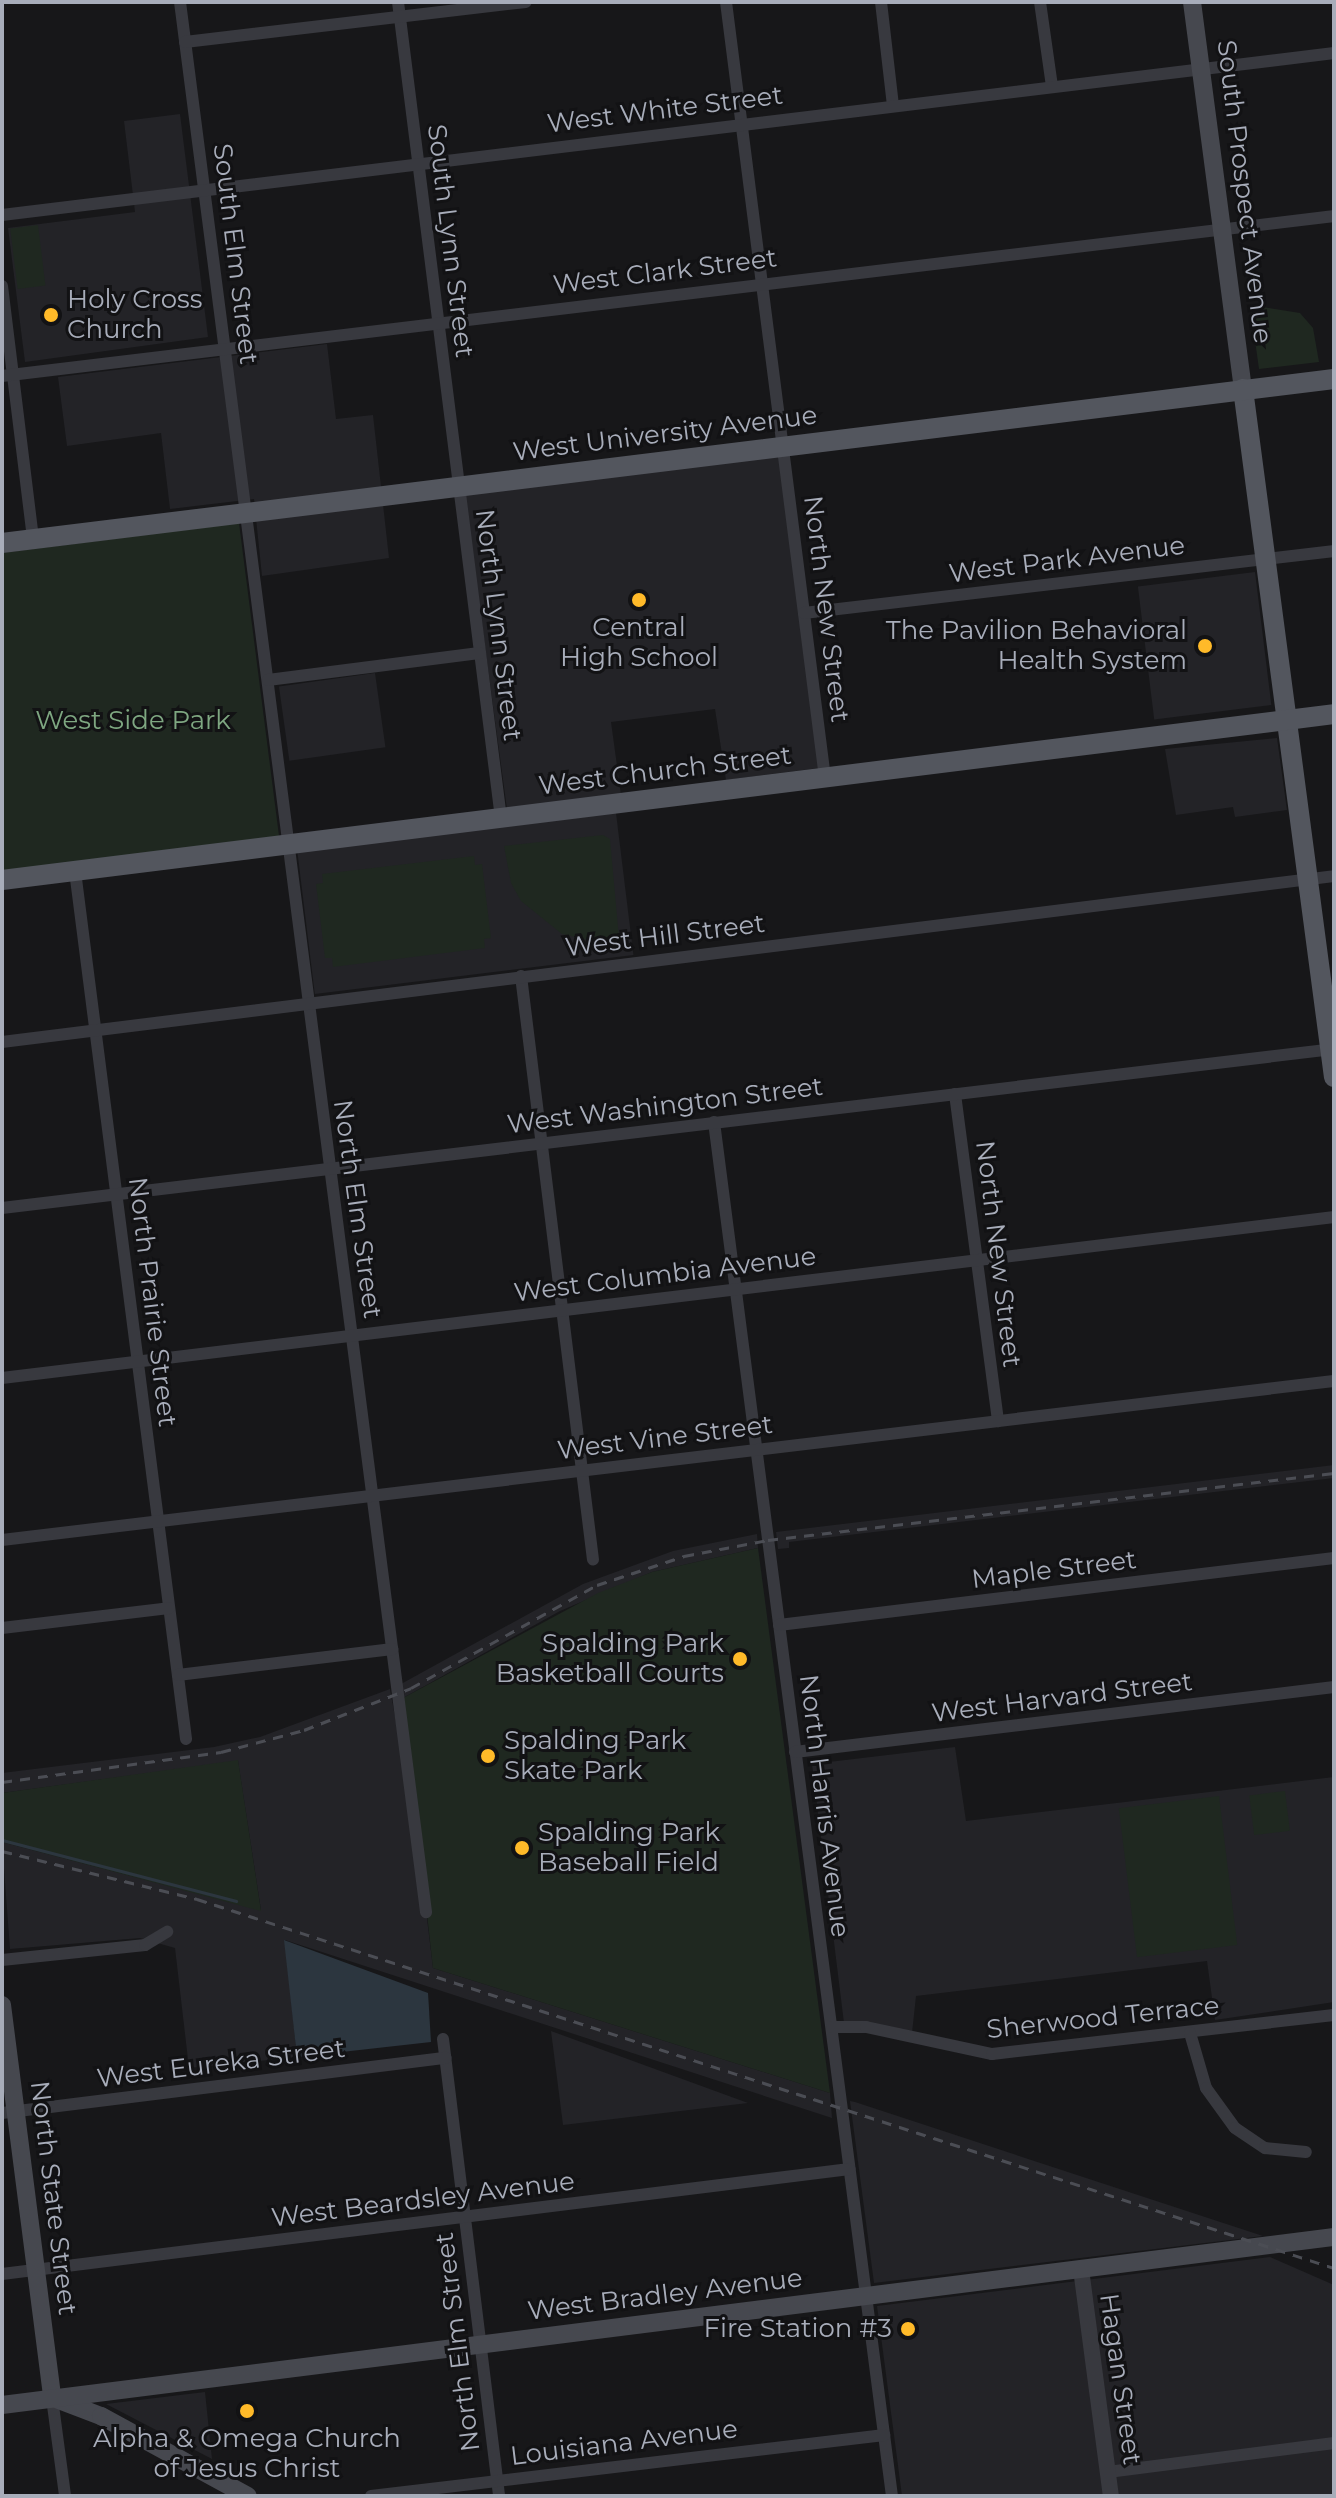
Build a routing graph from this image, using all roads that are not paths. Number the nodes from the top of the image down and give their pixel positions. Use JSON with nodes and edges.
{"nodes":[{"id":1,"x":180,"y":2,"type":"edge"},
{"id":2,"x":398,"y":2,"type":"edge"},
{"id":3,"x":526,"y":2,"type":"edge"},
{"id":4,"x":726,"y":2,"type":"edge"},
{"id":5,"x":881,"y":2,"type":"edge"},
{"id":6,"x":1040,"y":2,"type":"edge"},
{"id":7,"x":1192,"y":2,"type":"edge"},
{"id":8,"x":399,"y":16,"type":"junction"},
{"id":9,"x":185,"y":42,"type":"junction"},
{"id":10,"x":1334,"y":53,"type":"edge"},
{"id":11,"x":1201,"y":68,"type":"junction"},
{"id":12,"x":1052,"y":86,"type":"junction"},
{"id":13,"x":893,"y":105,"type":"junction"},
{"id":14,"x":741,"y":123,"type":"junction"},
{"id":15,"x":418,"y":162,"type":"junction"},
{"id":16,"x":204,"y":189,"type":"junction"},
{"id":17,"x":2,"y":215,"type":"edge"},
{"id":18,"x":1334,"y":216,"type":"edge"},
{"id":19,"x":1222,"y":228,"type":"junction"},
{"id":20,"x":761,"y":282,"type":"junction"},
{"id":21,"x":2,"y":286,"type":"edge"},
{"id":22,"x":437,"y":322,"type":"junction"},
{"id":23,"x":225,"y":349,"type":"junction"},
{"id":24,"x":7,"y":376,"type":"edge"},
{"id":25,"x":1334,"y":379,"type":"edge"},
{"id":26,"x":1243,"y":389,"type":"junction"},
{"id":27,"x":782,"y":446,"type":"junction"},
{"id":28,"x":458,"y":485,"type":"junction"},
{"id":29,"x":246,"y":512,"type":"junction"},
{"id":30,"x":33,"y":539,"type":"junction"},
{"id":31,"x":2,"y":543,"type":"edge"},
{"id":32,"x":1334,"y":551,"type":"edge"},
{"id":33,"x":1266,"y":559,"type":"junction"},
{"id":34,"x":804,"y":613,"type":"junction"},
{"id":35,"x":479,"y":653,"type":"junction"},
{"id":36,"x":268,"y":680,"type":"junction"},
{"id":37,"x":1334,"y":714,"type":"edge"},
{"id":38,"x":1287,"y":719,"type":"junction"},
{"id":39,"x":825,"y":778,"type":"junction"},
{"id":40,"x":501,"y":818,"type":"junction"},
{"id":41,"x":288,"y":844,"type":"junction"},
{"id":42,"x":75,"y":871,"type":"junction"},
{"id":43,"x":1334,"y":876,"type":"edge"},
{"id":44,"x":1308,"y":879,"type":"junction"},
{"id":45,"x":2,"y":880,"type":"edge"},
{"id":46,"x":521,"y":976,"type":"junction"},
{"id":47,"x":307,"y":1003,"type":"junction"},
{"id":48,"x":95,"y":1030,"type":"junction"},
{"id":49,"x":2,"y":1042,"type":"edge"},
{"id":50,"x":1332,"y":1049,"type":"edge"},
{"id":51,"x":1334,"y":1077,"type":"edge"},
{"id":52,"x":955,"y":1094,"type":"junction"},
{"id":53,"x":714,"y":1122,"type":"junction"},
{"id":54,"x":543,"y":1143,"type":"junction"},
{"id":55,"x":330,"y":1169,"type":"junction"},
{"id":56,"x":116,"y":1194,"type":"junction"},
{"id":57,"x":2,"y":1208,"type":"edge"},
{"id":58,"x":1334,"y":1217,"type":"edge"},
{"id":59,"x":977,"y":1259,"type":"junction"},
{"id":60,"x":736,"y":1288,"type":"junction"},
{"id":61,"x":563,"y":1309,"type":"junction"},
{"id":62,"x":352,"y":1334,"type":"junction"},
{"id":63,"x":137,"y":1360,"type":"junction"},
{"id":64,"x":2,"y":1378,"type":"edge"},
{"id":65,"x":1334,"y":1381,"type":"edge"},
{"id":66,"x":998,"y":1421,"type":"junction"},
{"id":67,"x":757,"y":1449,"type":"junction"},
{"id":68,"x":584,"y":1477,"type":"junction"},
{"id":69,"x":372,"y":1496,"type":"junction"},
{"id":70,"x":158,"y":1522,"type":"junction"},
{"id":71,"x":2,"y":1540,"type":"edge"},
{"id":72,"x":1334,"y":1558,"type":"edge"},
{"id":73,"x":593,"y":1560,"type":"dead end"},
{"id":74,"x":169,"y":1608,"type":"junction"},
{"id":75,"x":779,"y":1625,"type":"junction"},
{"id":76,"x":2,"y":1628,"type":"edge"},
{"id":77,"x":392,"y":1649,"type":"junction"},
{"id":78,"x":178,"y":1675,"type":"junction"},
{"id":79,"x":1334,"y":1687,"type":"edge"},
{"id":80,"x":186,"y":1739,"type":"dead end"},
{"id":81,"x":795,"y":1752,"type":"junction"},
{"id":82,"x":426,"y":1912,"type":"dead end"},
{"id":83,"x":167,"y":1932,"type":"dead end"},
{"id":84,"x":2,"y":1960,"type":"edge"},
{"id":85,"x":2,"y":2005,"type":"edge"},
{"id":86,"x":1334,"y":2015,"type":"edge"},
{"id":87,"x":832,"y":2027,"type":"junction"},
{"id":88,"x":1190,"y":2033,"type":"junction"},
{"id":89,"x":443,"y":2039,"type":"dead end"},
{"id":90,"x":446,"y":2058,"type":"junction"},
{"id":91,"x":9,"y":2113,"type":"edge"},
{"id":92,"x":1306,"y":2152,"type":"dead end"},
{"id":93,"x":850,"y":2169,"type":"junction"},
{"id":94,"x":465,"y":2217,"type":"junction"},
{"id":95,"x":1334,"y":2237,"type":"edge"},
{"id":96,"x":1081,"y":2269,"type":"junction"},
{"id":97,"x":36,"y":2270,"type":"junction"},
{"id":98,"x":2,"y":2274,"type":"edge"},
{"id":99,"x":866,"y":2296,"type":"junction"},
{"id":100,"x":481,"y":2344,"type":"junction"},
{"id":101,"x":52,"y":2398,"type":"junction"},
{"id":102,"x":2,"y":2405,"type":"edge"},
{"id":103,"x":884,"y":2435,"type":"junction"},
{"id":104,"x":1334,"y":2443,"type":"edge"},
{"id":105,"x":1108,"y":2472,"type":"junction"},
{"id":106,"x":497,"y":2481,"type":"junction"},
{"id":107,"x":64,"y":2482,"type":"junction"},
{"id":108,"x":65,"y":2496,"type":"edge"},
{"id":109,"x":77,"y":2496,"type":"edge"},
{"id":110,"x":248,"y":2496,"type":"edge"},
{"id":111,"x":371,"y":2496,"type":"edge"},
{"id":112,"x":499,"y":2496,"type":"edge"},
{"id":113,"x":892,"y":2496,"type":"edge"},
{"id":114,"x":1111,"y":2496,"type":"edge"}],
"edges":[{"from":1,"to":9,"type":"street","name":"South Elm Street"},
{"from":2,"to":8,"type":"street","name":"South Lynn Street"},
{"from":3,"to":8,"type":"street"},
{"from":4,"to":14,"type":"street","name":"North New Street"},
{"from":5,"to":13,"type":"street"},
{"from":6,"to":12,"type":"street"},
{"from":7,"to":11,"type":"main road","name":"South Prospect Avenue"},
{"from":8,"to":9,"type":"street"},
{"from":8,"to":15,"type":"street","name":"South Lynn Street"},
{"from":9,"to":16,"type":"street","name":"South Elm Street"},
{"from":10,"to":11,"type":"street","name":"West White Street"},
{"from":11,"to":12,"type":"street","name":"West White Street"},
{"from":11,"to":19,"type":"main road","name":"South Prospect Avenue"},
{"from":12,"to":13,"type":"street","name":"West White Street"},
{"from":13,"to":14,"type":"street","name":"West White Street"},
{"from":14,"to":15,"type":"street","name":"West White Street"},
{"from":14,"to":20,"type":"street","name":"North New Street"},
{"from":15,"to":16,"type":"street","name":"West White Street"},
{"from":15,"to":22,"type":"street","name":"South Lynn Street"},
{"from":16,"to":17,"type":"street","name":"West White Street"},
{"from":16,"to":23,"type":"street","name":"South Elm Street"},
{"from":18,"to":19,"type":"street","name":"West Clark Street"},
{"from":19,"to":20,"type":"street","name":"West Clark Street"},
{"from":19,"to":26,"type":"main road","name":"South Prospect Avenue"},
{"from":20,"to":22,"type":"street","name":"West Clark Street"},
{"from":20,"to":27,"type":"street","name":"North New Street"},
{"from":21,"to":24,"type":"street"},
{"from":22,"to":23,"type":"street","name":"West Clark Street"},
{"from":22,"to":28,"type":"street","name":"South Lynn Street"},
{"from":23,"to":24,"type":"street","name":"West Clark Street"},
{"from":23,"to":29,"type":"street","name":"South Elm Street"},
{"from":24,"to":30,"type":"street"},
{"from":25,"to":26,"type":"main road","name":"West University Avenue"},
{"from":26,"to":27,"type":"main road","name":"West University Avenue"},
{"from":26,"to":33,"type":"main road"},
{"from":27,"to":28,"type":"main road","name":"West University Avenue"},
{"from":27,"to":34,"type":"street","name":"North New Street"},
{"from":28,"to":29,"type":"main road","name":"West University Avenue"},
{"from":28,"to":35,"type":"street","name":"North Lynn Street"},
{"from":29,"to":30,"type":"main road","name":"West University Avenue"},
{"from":29,"to":36,"type":"street","name":"North Elm Street"},
{"from":30,"to":31,"type":"main road","name":"West University Avenue"},
{"from":32,"to":33,"type":"street","name":"West Park Avenue"},
{"from":33,"to":34,"type":"street","name":"West Park Avenue"},
{"from":33,"to":38,"type":"main road"},
{"from":34,"to":39,"type":"street","name":"North New Street"},
{"from":35,"to":36,"type":"street"},
{"from":35,"to":40,"type":"street","name":"North Lynn Street"},
{"from":36,"to":41,"type":"street","name":"North Elm Street"},
{"from":37,"to":38,"type":"main road","name":"West Church Street"},
{"from":38,"to":39,"type":"main road","name":"West Church Street"},
{"from":38,"to":44,"type":"main road"},
{"from":39,"to":40,"type":"main road","name":"West Church Street"},
{"from":40,"to":41,"type":"main road","name":"West Church Street"},
{"from":41,"to":42,"type":"main road","name":"West Church Street"},
{"from":41,"to":47,"type":"street","name":"North Elm Street"},
{"from":42,"to":45,"type":"main road","name":"West Church Street"},
{"from":42,"to":48,"type":"street","name":"North Prairie Street"},
{"from":43,"to":44,"type":"street","name":"West Hill Street"},
{"from":44,"to":46,"type":"street","name":"West Hill Street"},
{"from":44,"to":50,"type":"main road"},
{"from":46,"to":47,"type":"street","name":"West Hill Street"},
{"from":46,"to":54,"type":"street"},
{"from":47,"to":48,"type":"street","name":"West Hill Street"},
{"from":47,"to":55,"type":"street","name":"North Elm Street"},
{"from":48,"to":49,"type":"street","name":"West Hill Street"},
{"from":48,"to":56,"type":"street","name":"North Prairie Street"},
{"from":50,"to":51,"type":"main road"},
{"from":50,"to":52,"type":"street","name":"West Washington Street"},
{"from":52,"to":53,"type":"street","name":"West Washington Street"},
{"from":52,"to":59,"type":"street","name":"North New Street"},
{"from":53,"to":54,"type":"street","name":"West Washington Street"},
{"from":53,"to":60,"type":"street","name":"North Harris Avenue"},
{"from":54,"to":55,"type":"street","name":"West Washington Street"},
{"from":54,"to":61,"type":"street"},
{"from":55,"to":56,"type":"street","name":"West Washington Street"},
{"from":55,"to":62,"type":"street","name":"North Elm Street"},
{"from":56,"to":57,"type":"street","name":"West Washington Street"},
{"from":56,"to":63,"type":"street","name":"North Prairie Street"},
{"from":58,"to":59,"type":"street","name":"West Columbia Avenue"},
{"from":59,"to":60,"type":"street","name":"West Columbia Avenue"},
{"from":59,"to":66,"type":"street","name":"North New Street"},
{"from":60,"to":61,"type":"street","name":"West Columbia Avenue"},
{"from":60,"to":67,"type":"street","name":"North Harris Avenue"},
{"from":61,"to":62,"type":"street","name":"West Columbia Avenue"},
{"from":61,"to":68,"type":"street"},
{"from":62,"to":63,"type":"street","name":"West Columbia Avenue"},
{"from":62,"to":69,"type":"street","name":"North Elm Street"},
{"from":63,"to":64,"type":"street","name":"West Columbia Avenue"},
{"from":63,"to":70,"type":"street","name":"North Prairie Street"},
{"from":65,"to":66,"type":"street","name":"West Vine Street"},
{"from":66,"to":67,"type":"street","name":"West Vine Street"},
{"from":67,"to":68,"type":"street","name":"West Vine Street"},
{"from":67,"to":75,"type":"street","name":"North Harris Avenue"},
{"from":68,"to":69,"type":"street","name":"West Vine Street"},
{"from":68,"to":73,"type":"street"},
{"from":69,"to":70,"type":"street","name":"West Vine Street"},
{"from":69,"to":77,"type":"street","name":"North Elm Street"},
{"from":70,"to":71,"type":"street","name":"West Vine Street"},
{"from":70,"to":74,"type":"street","name":"North Prairie Street"},
{"from":72,"to":75,"type":"street","name":"Maple Street"},
{"from":74,"to":76,"type":"street"},
{"from":74,"to":78,"type":"street","name":"North Prairie Street"},
{"from":75,"to":81,"type":"street","name":"North Harris Avenue"},
{"from":77,"to":78,"type":"street"},
{"from":77,"to":82,"type":"street","name":"North Elm Street"},
{"from":78,"to":80,"type":"street","name":"North Prairie Street"},
{"from":79,"to":81,"type":"street","name":"West Harvard Street"},
{"from":81,"to":87,"type":"street","name":"North Harris Avenue"},
{"from":83,"to":84,"type":"street"},
{"from":85,"to":91,"type":"main road","name":"North State Street"},
{"from":86,"to":88,"type":"street","name":"Sherwood Terrace"},
{"from":87,"to":88,"type":"street","name":"Sherwood Terrace"},
{"from":87,"to":93,"type":"street","name":"North Harris Avenue"},
{"from":88,"to":92,"type":"street"},
{"from":89,"to":90,"type":"street","name":"North Elm Street"},
{"from":90,"to":91,"type":"street","name":"West Eureka Street"},
{"from":90,"to":94,"type":"street","name":"North Elm Street"},
{"from":91,"to":97,"type":"main road","name":"North State Street"},
{"from":93,"to":94,"type":"street","name":"West Beardsley Avenue"},
{"from":93,"to":99,"type":"street","name":"North Harris Avenue"},
{"from":94,"to":97,"type":"street","name":"West Beardsley Avenue"},
{"from":94,"to":100,"type":"street","name":"North Elm Street"},
{"from":95,"to":96,"type":"main road","name":"West Bradley Avenue"},
{"from":96,"to":99,"type":"main road","name":"West Bradley Avenue"},
{"from":96,"to":105,"type":"street","name":"Hagan Street"},
{"from":97,"to":98,"type":"street","name":"West Beardsley Avenue"},
{"from":97,"to":101,"type":"main road","name":"North State Street"},
{"from":99,"to":100,"type":"main road","name":"West Bradley Avenue"},
{"from":99,"to":103,"type":"street","name":"North Harris Avenue"},
{"from":100,"to":101,"type":"main road","name":"West Bradley Avenue"},
{"from":100,"to":106,"type":"street","name":"North Elm Street"},
{"from":101,"to":102,"type":"main road","name":"West Bradley Avenue"},
{"from":101,"to":107,"type":"street"},
{"from":101,"to":110,"type":"main road"},
{"from":103,"to":106,"type":"street","name":"Louisiana Avenue"},
{"from":103,"to":113,"type":"street","name":"North Harris Avenue"},
{"from":104,"to":105,"type":"street"},
{"from":105,"to":114,"type":"street","name":"Hagan Street"},
{"from":106,"to":111,"type":"street","name":"Louisiana Avenue"},
{"from":106,"to":112,"type":"street","name":"North Elm Street"},
{"from":107,"to":108,"type":"street"},
{"from":107,"to":109,"type":"street"}]}
